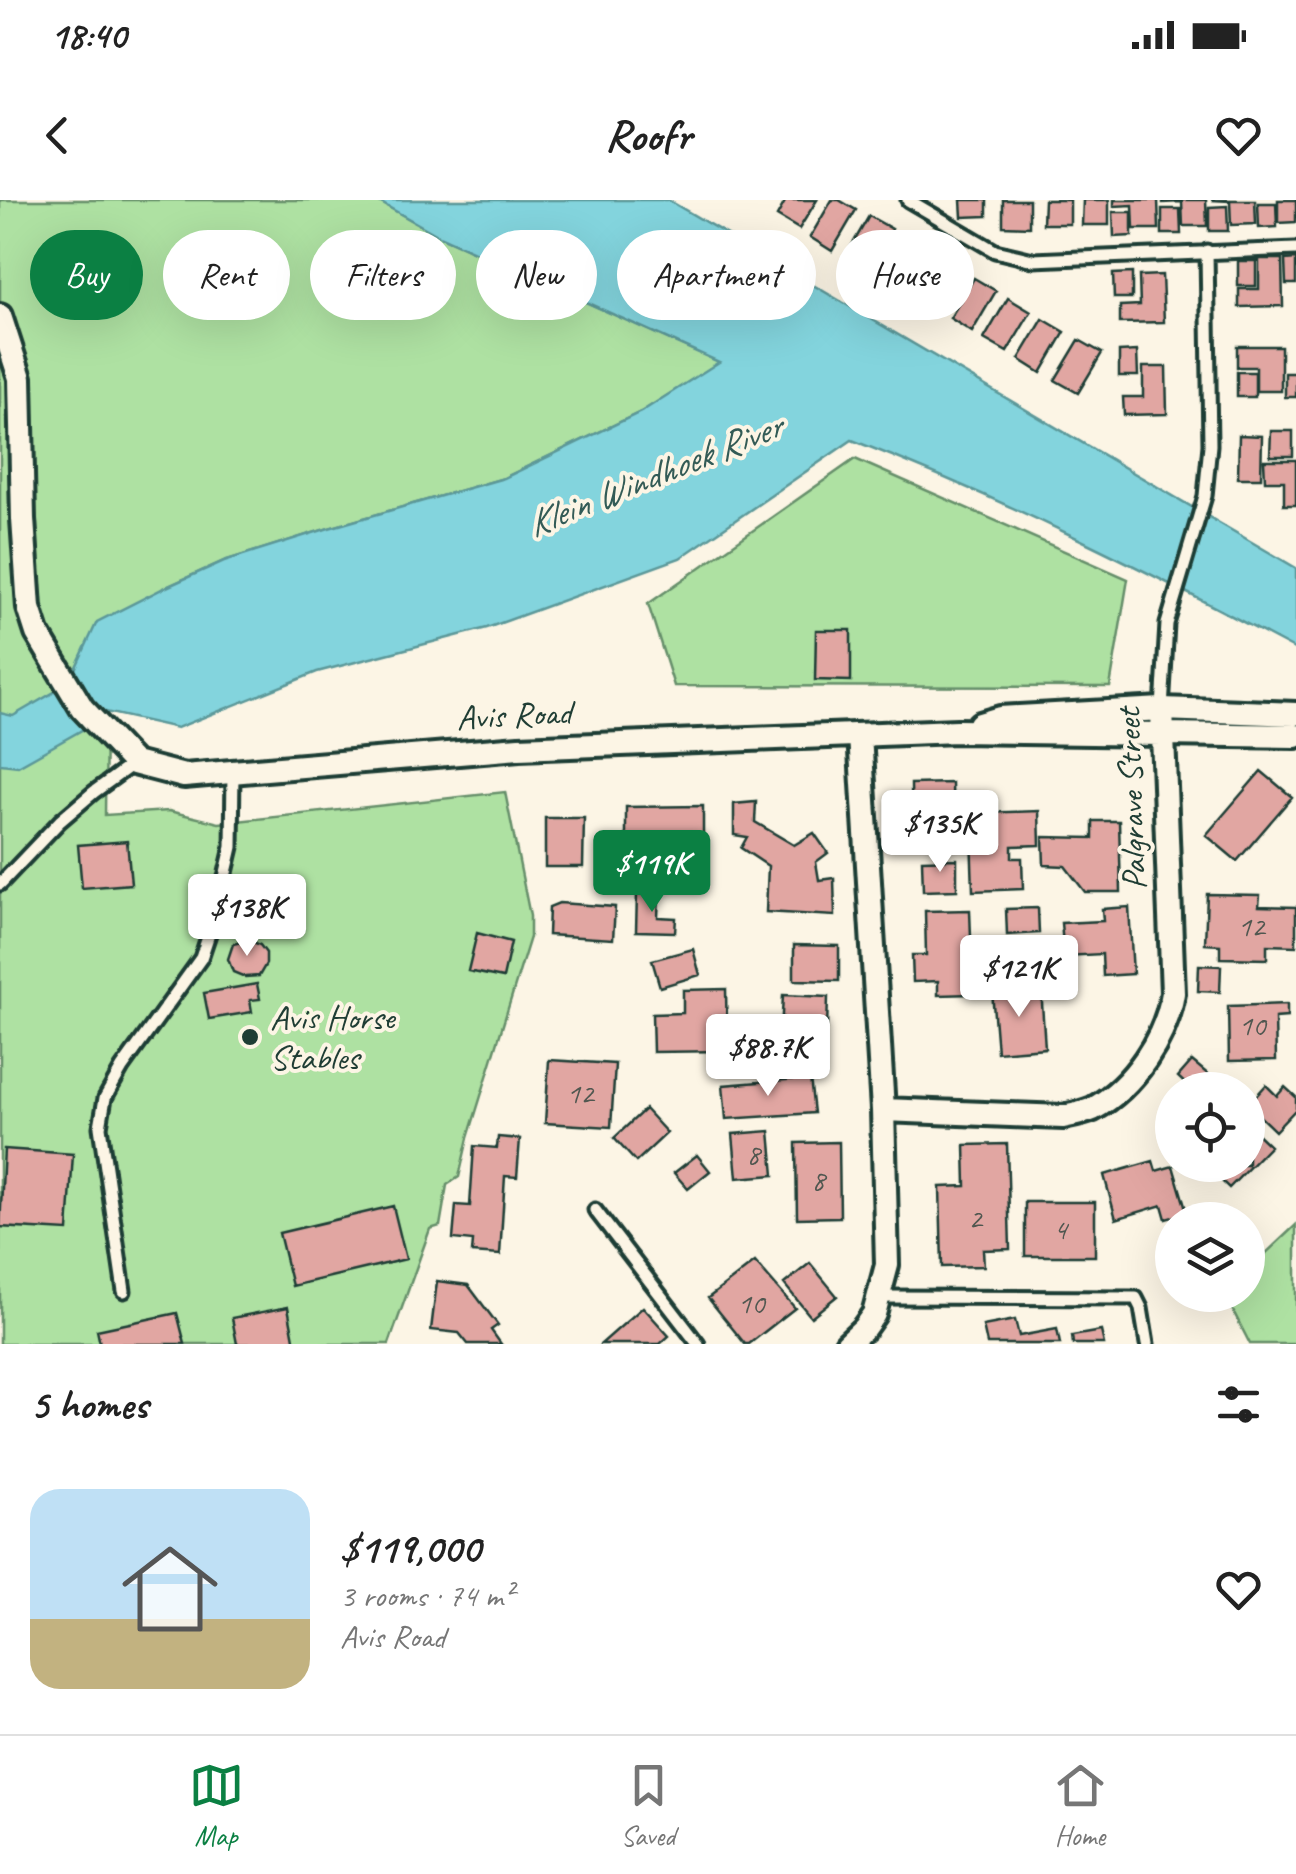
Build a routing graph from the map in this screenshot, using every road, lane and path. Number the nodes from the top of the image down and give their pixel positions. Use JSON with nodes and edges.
{"nodes":[{"id":1,"x":908,"y":200,"type":"edge"},
{"id":2,"x":1296,"y":249,"type":"edge"},
{"id":3,"x":1207,"y":251,"type":"junction"},
{"id":4,"x":0,"y":316,"type":"edge"},
{"id":5,"x":1162,"y":709,"type":"junction"},
{"id":6,"x":1296,"y":714,"type":"edge"},
{"id":7,"x":957,"y":731,"type":"junction"},
{"id":8,"x":860,"y":735,"type":"junction"},
{"id":9,"x":1163,"y":735,"type":"junction"},
{"id":10,"x":1296,"y":736,"type":"edge"},
{"id":11,"x":134,"y":763,"type":"junction"},
{"id":12,"x":234,"y":770,"type":"junction"},
{"id":13,"x":0,"y":884,"type":"edge"},
{"id":14,"x":883,"y":1110,"type":"junction"},
{"id":15,"x":595,"y":1210,"type":"dead end"},
{"id":16,"x":124,"y":1290,"type":"dead end"},
{"id":17,"x":879,"y":1297,"type":"junction"},
{"id":18,"x":698,"y":1344,"type":"edge"},
{"id":19,"x":847,"y":1344,"type":"edge"},
{"id":20,"x":1147,"y":1344,"type":"edge"}],
"edges":[{"from":1,"to":3,"type":"lane"},
{"from":2,"to":3,"type":"lane"},
{"from":3,"to":5,"type":"lane","name":"Palgrave Street"},
{"from":4,"to":11,"type":"street"},
{"from":5,"to":6,"type":"street","name":"Avis Road"},
{"from":5,"to":7,"type":"street","name":"Avis Road"},
{"from":5,"to":9,"type":"street","name":"Palgrave Street"},
{"from":7,"to":8,"type":"street","name":"Avis Road"},
{"from":7,"to":9,"type":"street","name":"Avis Road"},
{"from":8,"to":12,"type":"street","name":"Avis Road"},
{"from":8,"to":14,"type":"street"},
{"from":9,"to":10,"type":"street","name":"Avis Road"},
{"from":9,"to":14,"type":"street","name":"Palgrave Street"},
{"from":11,"to":12,"type":"street","name":"Avis Road"},
{"from":11,"to":13,"type":"lane"},
{"from":12,"to":16,"type":"lane"},
{"from":14,"to":17,"type":"street"},
{"from":15,"to":18,"type":"lane"},
{"from":17,"to":19,"type":"street"},
{"from":17,"to":20,"type":"lane"}]}
